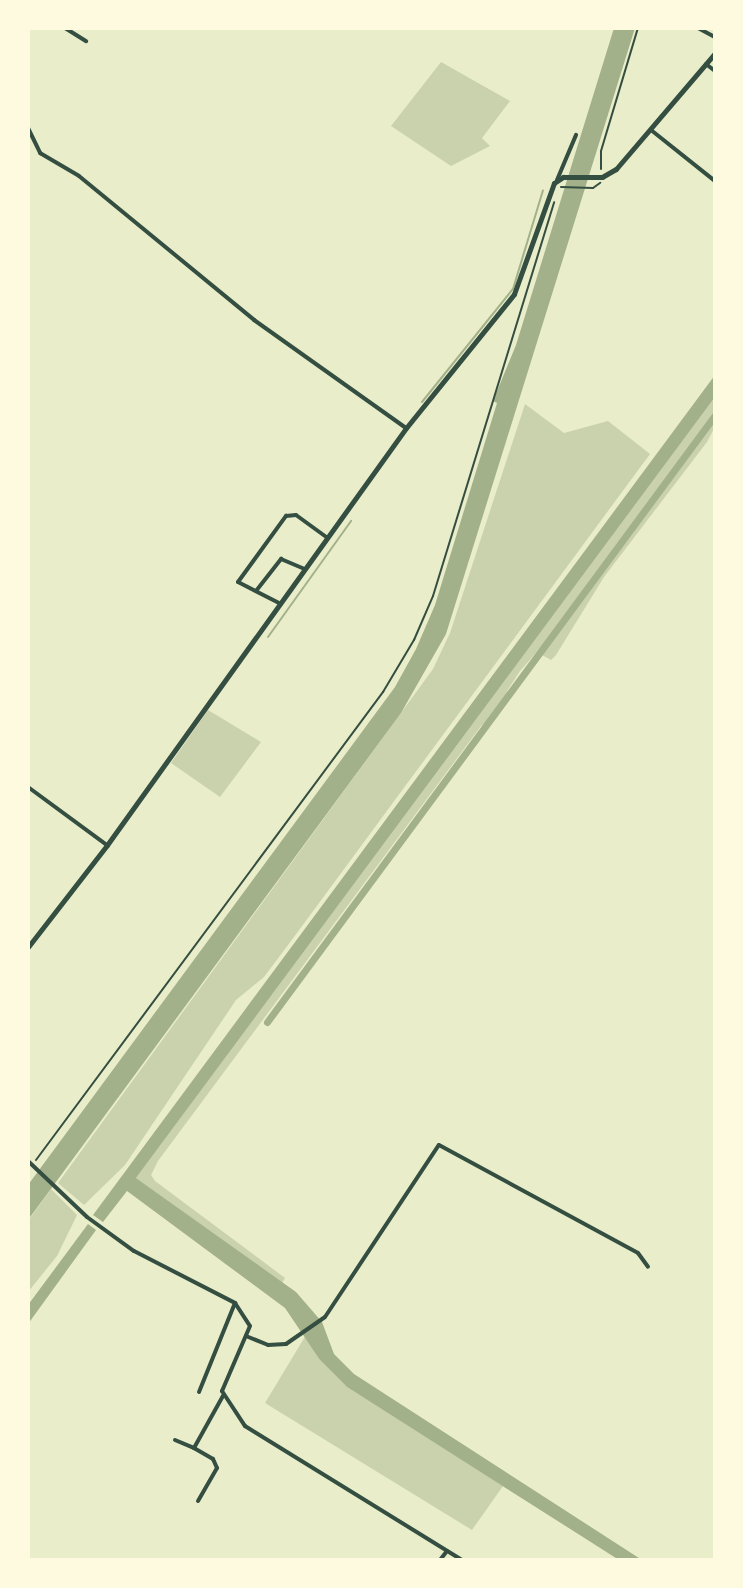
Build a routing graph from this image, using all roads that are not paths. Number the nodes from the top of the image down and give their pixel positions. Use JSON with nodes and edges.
{"nodes":[{"id":1,"x":65,"y":28,"type":"edge"},
{"id":2,"x":698,"y":28,"type":"edge"},
{"id":3,"x":715,"y":37,"type":"edge"},
{"id":4,"x":86,"y":41,"type":"dead end"},
{"id":5,"x":715,"y":53,"type":"edge"},
{"id":6,"x":706,"y":64,"type":"junction"},
{"id":7,"x":715,"y":71,"type":"edge"},
{"id":8,"x":28,"y":128,"type":"edge"},
{"id":9,"x":651,"y":130,"type":"junction"},
{"id":10,"x":576,"y":135,"type":"dead end"},
{"id":11,"x":560,"y":181,"type":"junction"},
{"id":12,"x":715,"y":181,"type":"edge"},
{"id":13,"x":406,"y":428,"type":"junction"},
{"id":14,"x":326,"y":537,"type":"junction"},
{"id":15,"x":304,"y":569,"type":"junction"},
{"id":16,"x":256,"y":591,"type":"junction"},
{"id":17,"x":279,"y":603,"type":"junction"},
{"id":18,"x":28,"y":787,"type":"edge"},
{"id":19,"x":107,"y":845,"type":"junction"},
{"id":20,"x":28,"y":947,"type":"edge"},
{"id":21,"x":28,"y":1161,"type":"edge"},
{"id":22,"x":648,"y":1267,"type":"dead end"},
{"id":23,"x":235,"y":1303,"type":"junction"},
{"id":24,"x":246,"y":1336,"type":"junction"},
{"id":25,"x":199,"y":1392,"type":"dead end"},
{"id":26,"x":223,"y":1396,"type":"junction"},
{"id":27,"x":175,"y":1440,"type":"dead end"},
{"id":28,"x":194,"y":1448,"type":"junction"},
{"id":29,"x":198,"y":1501,"type":"dead end"},
{"id":30,"x":447,"y":1551,"type":"junction"},
{"id":31,"x":440,"y":1560,"type":"edge"},
{"id":32,"x":462,"y":1560,"type":"edge"}],
"edges":[{"from":1,"to":4,"type":"street"},
{"from":2,"to":3,"type":"street"},
{"from":5,"to":6,"type":"street"},
{"from":6,"to":7,"type":"street"},
{"from":6,"to":9,"type":"street"},
{"from":8,"to":13,"type":"street"},
{"from":9,"to":11,"type":"street"},
{"from":9,"to":12,"type":"street"},
{"from":10,"to":11,"type":"street"},
{"from":11,"to":13,"type":"street"},
{"from":13,"to":14,"type":"street"},
{"from":14,"to":15,"type":"street"},
{"from":14,"to":16,"type":"street"},
{"from":15,"to":16,"type":"street"},
{"from":15,"to":17,"type":"street"},
{"from":16,"to":17,"type":"street"},
{"from":17,"to":19,"type":"street"},
{"from":18,"to":19,"type":"street"},
{"from":19,"to":20,"type":"street"},
{"from":21,"to":23,"type":"street"},
{"from":22,"to":24,"type":"street"},
{"from":23,"to":24,"type":"street"},
{"from":23,"to":25,"type":"street"},
{"from":24,"to":26,"type":"street"},
{"from":26,"to":28,"type":"street"},
{"from":26,"to":30,"type":"street"},
{"from":27,"to":28,"type":"street"},
{"from":28,"to":29,"type":"street"},
{"from":30,"to":31,"type":"street"},
{"from":30,"to":32,"type":"street"}]}
